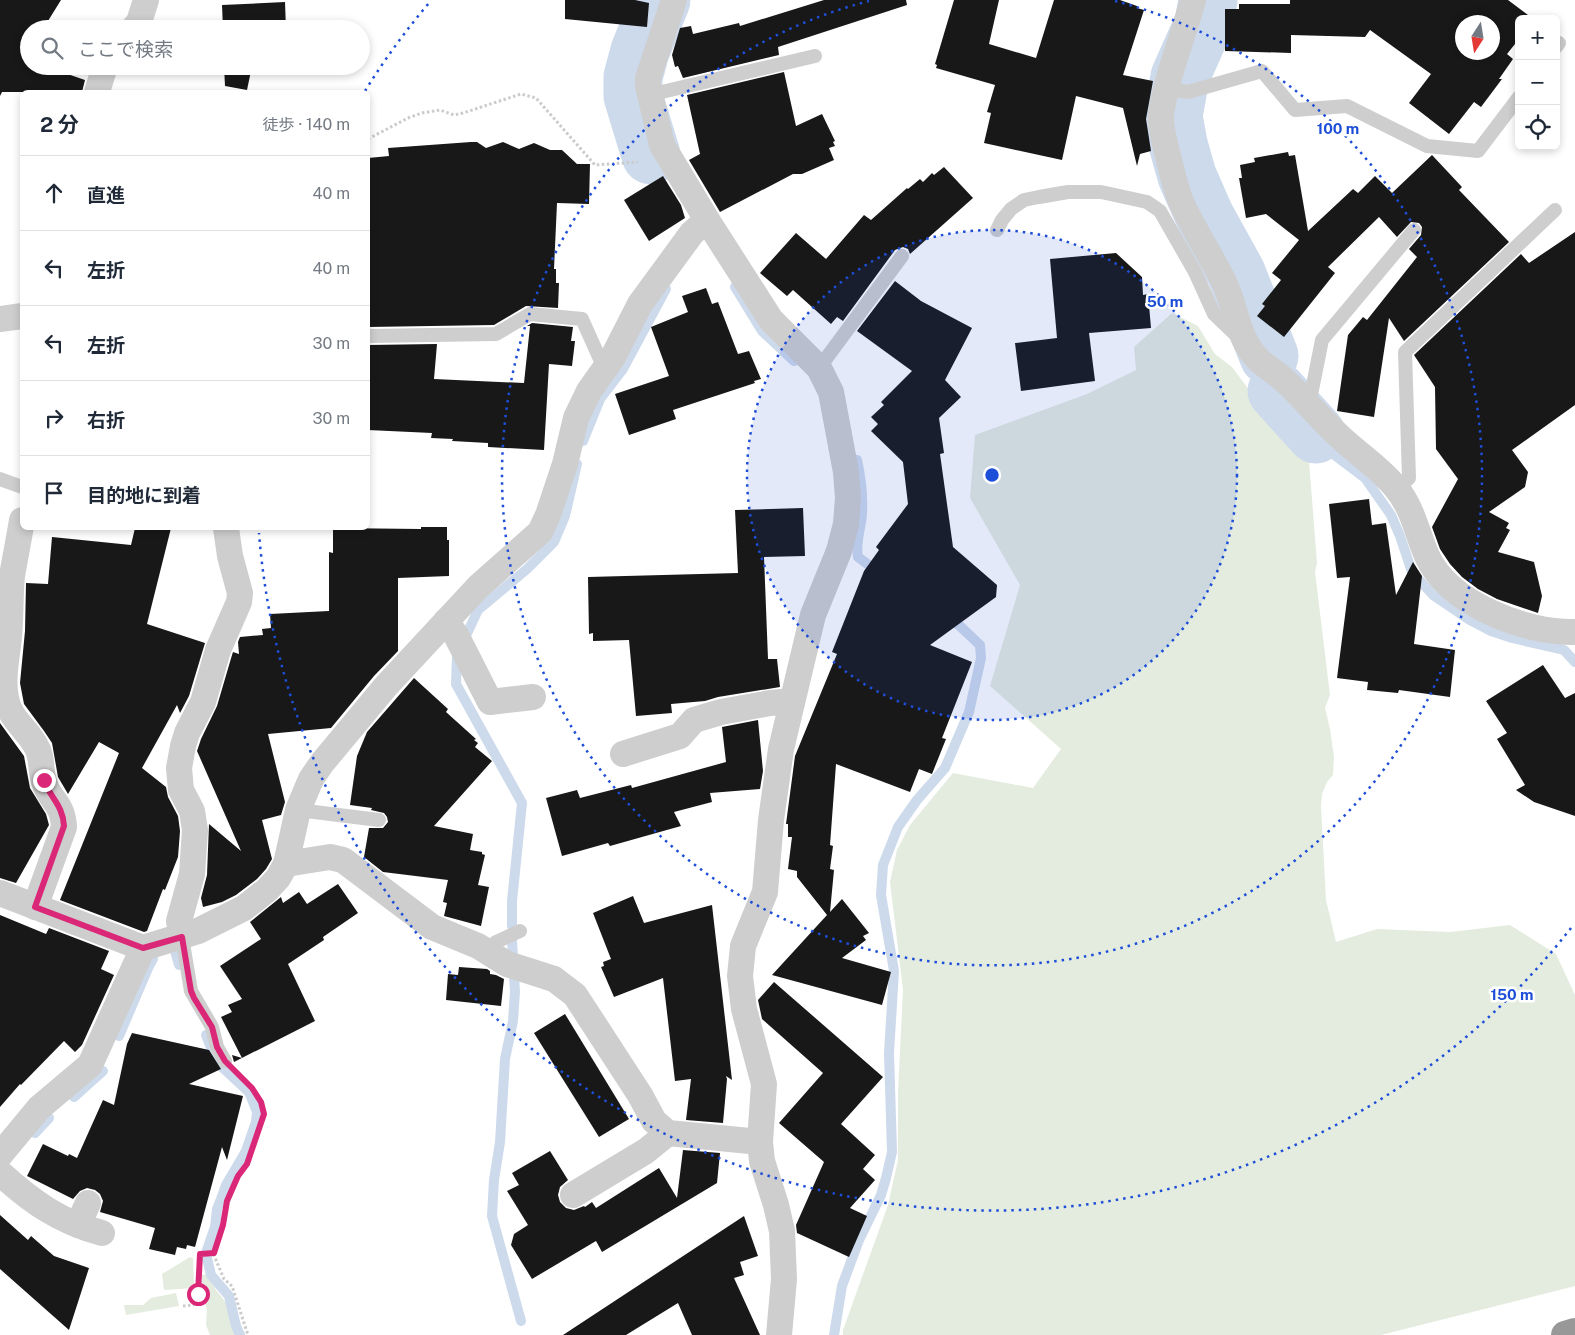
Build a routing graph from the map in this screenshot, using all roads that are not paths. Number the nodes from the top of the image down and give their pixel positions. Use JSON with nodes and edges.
{"nodes":[{"id":1,"x":146,"y":0,"type":"edge"},
{"id":2,"x":674,"y":0,"type":"edge"},
{"id":3,"x":1193,"y":0,"type":"edge"},
{"id":4,"x":140,"y":20,"type":"edge"},
{"id":5,"x":815,"y":56,"type":"dead end"},
{"id":6,"x":102,"y":75,"type":"edge"},
{"id":7,"x":98,"y":90,"type":"edge"},
{"id":8,"x":1175,"y":91,"type":"junction"},
{"id":9,"x":649,"y":94,"type":"junction"},
{"id":10,"x":1515,"y":102,"type":"edge"},
{"id":11,"x":1555,"y":210,"type":"dead end"},
{"id":12,"x":707,"y":220,"type":"junction"},
{"id":13,"x":997,"y":230,"type":"dead end"},
{"id":14,"x":1414,"y":230,"type":"dead end"},
{"id":15,"x":902,"y":256,"type":"dead end"},
{"id":16,"x":370,"y":336,"type":"edge"},
{"id":17,"x":1246,"y":344,"type":"junction"},
{"id":18,"x":607,"y":366,"type":"junction"},
{"id":19,"x":819,"y":368,"type":"junction"},
{"id":20,"x":1309,"y":405,"type":"junction"},
{"id":21,"x":0,"y":479,"type":"edge"},
{"id":22,"x":20,"y":486,"type":"edge"},
{"id":23,"x":1396,"y":488,"type":"junction"},
{"id":24,"x":20,"y":530,"type":"edge"},
{"id":25,"x":226,"y":530,"type":"edge"},
{"id":26,"x":451,"y":628,"type":"junction"},
{"id":27,"x":1575,"y":632,"type":"edge"},
{"id":28,"x":533,"y":697,"type":"dead end"},
{"id":29,"x":792,"y":701,"type":"junction"},
{"id":30,"x":623,"y":754,"type":"dead end"},
{"id":31,"x":298,"y":810,"type":"junction"},
{"id":32,"x":379,"y":820,"type":"dead end"},
{"id":33,"x":286,"y":864,"type":"junction"},
{"id":34,"x":0,"y":894,"type":"edge"},
{"id":35,"x":35,"y":907,"type":"junction"},
{"id":36,"x":520,"y":931,"type":"dead end"},
{"id":37,"x":182,"y":937,"type":"junction"},
{"id":38,"x":143,"y":948,"type":"junction"},
{"id":39,"x":486,"y":951,"type":"junction"},
{"id":40,"x":225,"y":1061,"type":"road end"},
{"id":41,"x":668,"y":1133,"type":"junction"},
{"id":42,"x":760,"y":1142,"type":"junction"},
{"id":43,"x":0,"y":1154,"type":"edge"},
{"id":44,"x":0,"y":1173,"type":"edge"},
{"id":45,"x":573,"y":1195,"type":"dead end"},
{"id":46,"x":90,"y":1221,"type":"dead end"},
{"id":47,"x":1575,"y":1332,"type":"edge"},
{"id":48,"x":779,"y":1335,"type":"edge"},
{"id":49,"x":1565,"y":1335,"type":"edge"}],
"edges":[{"from":1,"to":4,"type":"street"},
{"from":2,"to":9,"type":"street"},
{"from":3,"to":8,"type":"street"},
{"from":5,"to":9,"type":"lane"},
{"from":6,"to":7,"type":"street"},
{"from":8,"to":10,"type":"lane"},
{"from":8,"to":17,"type":"street"},
{"from":9,"to":12,"type":"street"},
{"from":11,"to":23,"type":"lane"},
{"from":12,"to":18,"type":"street"},
{"from":12,"to":19,"type":"street"},
{"from":13,"to":17,"type":"lane"},
{"from":14,"to":20,"type":"lane"},
{"from":15,"to":19,"type":"lane"},
{"from":16,"to":18,"type":"lane"},
{"from":17,"to":20,"type":"street"},
{"from":18,"to":26,"type":"street"},
{"from":19,"to":29,"type":"street"},
{"from":20,"to":23,"type":"street"},
{"from":21,"to":22,"type":"lane"},
{"from":23,"to":27,"type":"street"},
{"from":24,"to":35,"type":"street"},
{"from":25,"to":37,"type":"street"},
{"from":26,"to":28,"type":"street"},
{"from":26,"to":31,"type":"street"},
{"from":29,"to":30,"type":"street"},
{"from":29,"to":42,"type":"street"},
{"from":31,"to":32,"type":"lane"},
{"from":31,"to":33,"type":"street"},
{"from":33,"to":37,"type":"street"},
{"from":33,"to":39,"type":"street"},
{"from":34,"to":35,"type":"street"},
{"from":35,"to":38,"type":"street"},
{"from":36,"to":39,"type":"lane"},
{"from":37,"to":38,"type":"street"},
{"from":37,"to":40,"type":"lane"},
{"from":38,"to":43,"type":"street"},
{"from":39,"to":41,"type":"street"},
{"from":41,"to":42,"type":"street"},
{"from":41,"to":45,"type":"street"},
{"from":42,"to":48,"type":"street"},
{"from":44,"to":46,"type":"street"},
{"from":47,"to":49,"type":"highway"}]}
